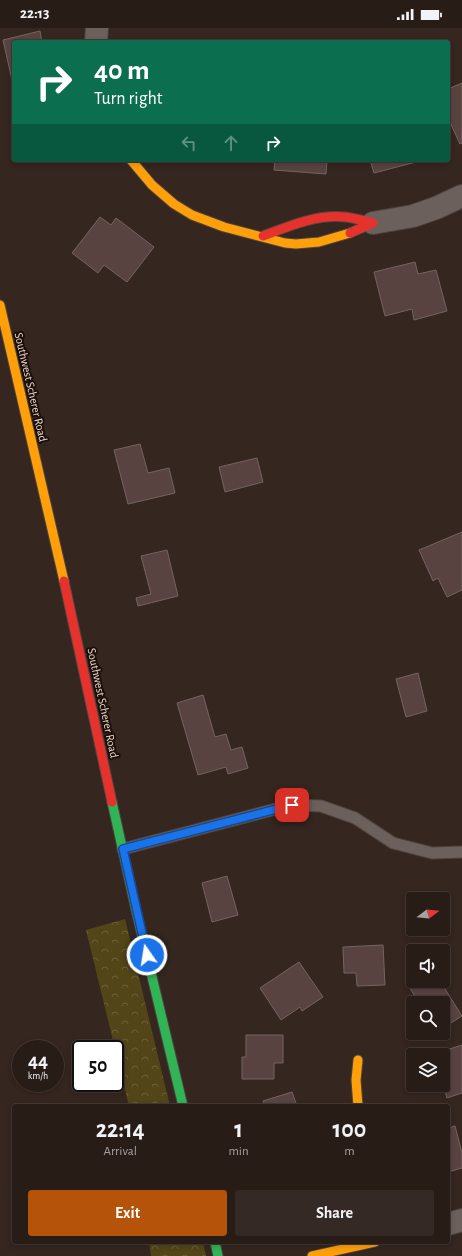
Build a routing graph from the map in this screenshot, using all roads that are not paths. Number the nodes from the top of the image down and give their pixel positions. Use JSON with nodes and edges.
{"nodes":[{"id":1,"x":97,"y":28,"type":"edge"},
{"id":2,"x":96,"y":40,"type":"edge"},
{"id":3,"x":133,"y":162,"type":"edge"},
{"id":4,"x":462,"y":196,"type":"edge"},
{"id":5,"x":373,"y":223,"type":"junction"},
{"id":6,"x":263,"y":236,"type":"junction"},
{"id":7,"x":0,"y":306,"type":"edge"},
{"id":8,"x":123,"y":849,"type":"junction"},
{"id":9,"x":462,"y":852,"type":"edge"},
{"id":10,"x":358,"y":1060,"type":"dead end"},
{"id":11,"x":183,"y":1104,"type":"edge"},
{"id":12,"x":358,"y":1104,"type":"edge"},
{"id":13,"x":462,"y":1220,"type":"edge"},
{"id":14,"x":450,"y":1223,"type":"edge"},
{"id":15,"x":215,"y":1244,"type":"edge"},
{"id":16,"x":366,"y":1244,"type":"edge"},
{"id":17,"x":218,"y":1256,"type":"edge"},
{"id":18,"x":312,"y":1256,"type":"edge"}],
"edges":[{"from":1,"to":2,"type":"street"},
{"from":3,"to":6,"type":"main road"},
{"from":4,"to":5,"type":"street"},
{"from":5,"to":6,"type":"main road"},
{"from":5,"to":6,"type":"main road"},
{"from":7,"to":8,"type":"main road","name":"Southwest Scherer Road"},
{"from":8,"to":9,"type":"lane"},
{"from":8,"to":11,"type":"main road","name":"Southwest Scherer Road"},
{"from":10,"to":12,"type":"main road"},
{"from":13,"to":14,"type":"street"},
{"from":15,"to":17,"type":"main road"},
{"from":16,"to":18,"type":"main road"}]}
